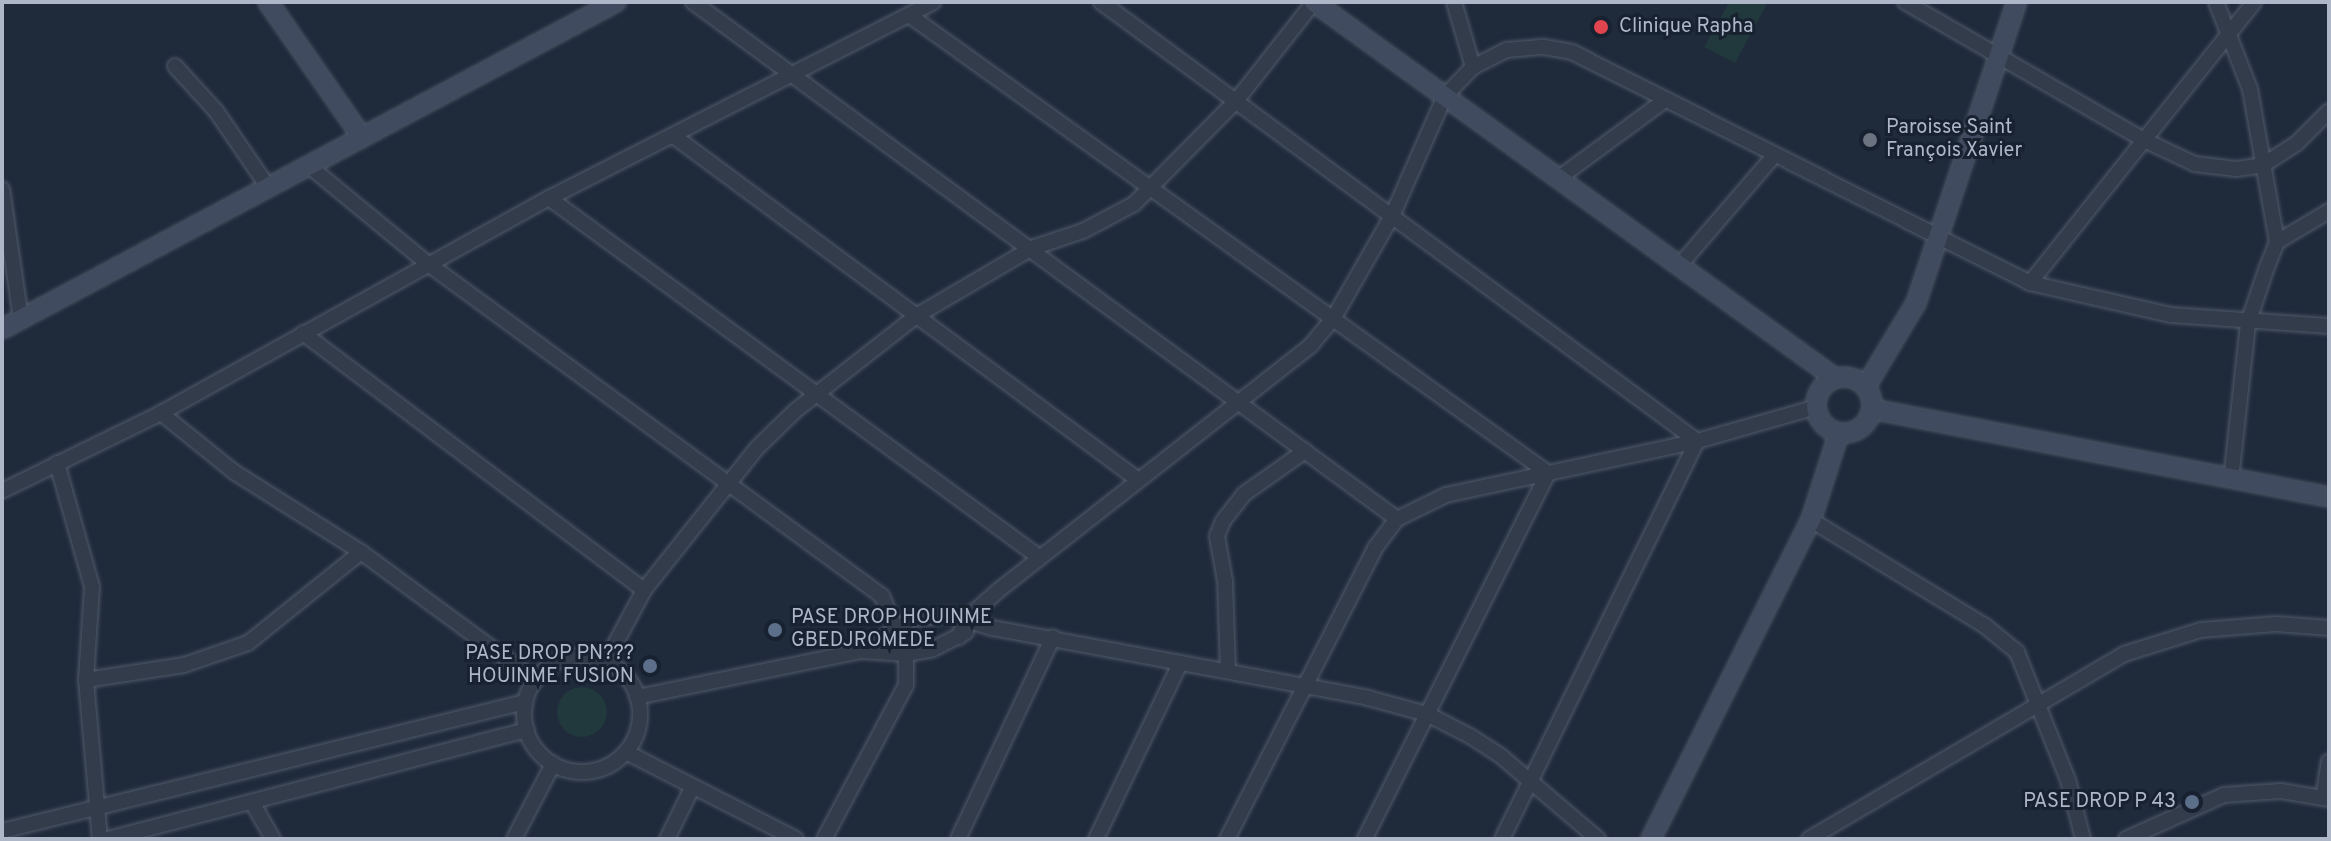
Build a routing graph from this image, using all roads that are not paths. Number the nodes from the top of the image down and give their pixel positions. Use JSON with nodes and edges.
{"nodes":[{"id":1,"x":268,"y":2,"type":"edge"},
{"id":2,"x":616,"y":2,"type":"edge"},
{"id":3,"x":693,"y":2,"type":"edge"},
{"id":4,"x":933,"y":2,"type":"edge"},
{"id":5,"x":1101,"y":2,"type":"edge"},
{"id":6,"x":1314,"y":2,"type":"edge"},
{"id":7,"x":1454,"y":2,"type":"edge"},
{"id":8,"x":1905,"y":2,"type":"edge"},
{"id":9,"x":2017,"y":2,"type":"edge"},
{"id":10,"x":2216,"y":2,"type":"edge"},
{"id":11,"x":2254,"y":2,"type":"edge"},
{"id":12,"x":909,"y":15,"type":"junction"},
{"id":13,"x":2231,"y":31,"type":"junction"},
{"id":14,"x":2001,"y":56,"type":"junction"},
{"id":15,"x":175,"y":66,"type":"dead end"},
{"id":16,"x":1473,"y":67,"type":"junction"},
{"id":17,"x":788,"y":76,"type":"junction"},
{"id":18,"x":1445,"y":96,"type":"junction"},
{"id":19,"x":1665,"y":100,"type":"junction"},
{"id":20,"x":1236,"y":101,"type":"junction"},
{"id":21,"x":2329,"y":111,"type":"edge"},
{"id":22,"x":361,"y":136,"type":"junction"},
{"id":23,"x":675,"y":137,"type":"junction"},
{"id":24,"x":2142,"y":139,"type":"junction"},
{"id":25,"x":1773,"y":157,"type":"junction"},
{"id":26,"x":308,"y":165,"type":"junction"},
{"id":27,"x":2263,"y":165,"type":"junction"},
{"id":28,"x":1559,"y":178,"type":"junction"},
{"id":29,"x":268,"y":187,"type":"junction"},
{"id":30,"x":1151,"y":188,"type":"junction"},
{"id":31,"x":2,"y":189,"type":"edge"},
{"id":32,"x":549,"y":198,"type":"junction"},
{"id":33,"x":2329,"y":211,"type":"edge"},
{"id":34,"x":1392,"y":216,"type":"junction"},
{"id":35,"x":1939,"y":242,"type":"junction"},
{"id":36,"x":2277,"y":242,"type":"junction"},
{"id":37,"x":1032,"y":248,"type":"junction"},
{"id":38,"x":427,"y":263,"type":"junction"},
{"id":39,"x":1680,"y":265,"type":"junction"},
{"id":40,"x":2030,"y":283,"type":"junction"},
{"id":41,"x":916,"y":316,"type":"junction"},
{"id":42,"x":21,"y":319,"type":"junction"},
{"id":43,"x":1333,"y":319,"type":"junction"},
{"id":44,"x":2248,"y":323,"type":"junction"},
{"id":45,"x":2329,"y":326,"type":"edge"},
{"id":46,"x":2,"y":329,"type":"edge"},
{"id":47,"x":303,"y":333,"type":"junction"},
{"id":48,"x":1835,"y":378,"type":"junction"},
{"id":49,"x":1866,"y":386,"type":"junction"},
{"id":50,"x":816,"y":392,"type":"junction"},
{"id":51,"x":1240,"y":403,"type":"junction"},
{"id":52,"x":1816,"y":407,"type":"junction"},
{"id":53,"x":1872,"y":409,"type":"junction"},
{"id":54,"x":161,"y":413,"type":"junction"},
{"id":55,"x":1839,"y":433,"type":"junction"},
{"id":56,"x":1697,"y":441,"type":"junction"},
{"id":57,"x":1305,"y":451,"type":"junction"},
{"id":58,"x":57,"y":463,"type":"junction"},
{"id":59,"x":1548,"y":473,"type":"junction"},
{"id":60,"x":1137,"y":479,"type":"junction"},
{"id":61,"x":2231,"y":480,"type":"junction"},
{"id":62,"x":731,"y":483,"type":"junction"},
{"id":63,"x":2,"y":491,"type":"edge"},
{"id":64,"x":2329,"y":497,"type":"edge"},
{"id":65,"x":1397,"y":519,"type":"junction"},
{"id":66,"x":1811,"y":520,"type":"junction"},
{"id":67,"x":361,"y":552,"type":"junction"},
{"id":68,"x":1039,"y":557,"type":"junction"},
{"id":69,"x":644,"y":590,"type":"junction"},
{"id":70,"x":973,"y":621,"type":"junction"},
{"id":71,"x":896,"y":627,"type":"junction"},
{"id":72,"x":2329,"y":628,"type":"edge"},
{"id":73,"x":1053,"y":637,"type":"junction"},
{"id":74,"x":862,"y":651,"type":"junction"},
{"id":75,"x":906,"y":654,"type":"junction"},
{"id":76,"x":606,"y":661,"type":"junction"},
{"id":77,"x":1180,"y":664,"type":"junction"},
{"id":78,"x":1228,"y":671,"type":"junction"},
{"id":79,"x":86,"y":680,"type":"junction"},
{"id":80,"x":535,"y":680,"type":"junction"},
{"id":81,"x":1308,"y":684,"type":"junction"},
{"id":82,"x":637,"y":697,"type":"junction"},
{"id":83,"x":525,"y":702,"type":"junction"},
{"id":84,"x":2037,"y":704,"type":"junction"},
{"id":85,"x":1427,"y":714,"type":"junction"},
{"id":86,"x":527,"y":730,"type":"junction"},
{"id":87,"x":626,"y":752,"type":"junction"},
{"id":88,"x":2329,"y":761,"type":"edge"},
{"id":89,"x":553,"y":764,"type":"junction"},
{"id":90,"x":1531,"y":780,"type":"junction"},
{"id":91,"x":692,"y":788,"type":"junction"},
{"id":92,"x":2326,"y":798,"type":"edge"},
{"id":93,"x":252,"y":802,"type":"junction"},
{"id":94,"x":95,"y":808,"type":"junction"},
{"id":95,"x":2,"y":831,"type":"edge"},
{"id":96,"x":100,"y":839,"type":"edge"},
{"id":97,"x":108,"y":839,"type":"edge"},
{"id":98,"x":273,"y":839,"type":"edge"},
{"id":99,"x":514,"y":839,"type":"edge"},
{"id":100,"x":667,"y":839,"type":"edge"},
{"id":101,"x":796,"y":839,"type":"edge"},
{"id":102,"x":824,"y":839,"type":"edge"},
{"id":103,"x":958,"y":839,"type":"edge"},
{"id":104,"x":1096,"y":839,"type":"edge"},
{"id":105,"x":1227,"y":839,"type":"edge"},
{"id":106,"x":1365,"y":839,"type":"edge"},
{"id":107,"x":1502,"y":839,"type":"edge"},
{"id":108,"x":1598,"y":839,"type":"edge"},
{"id":109,"x":1651,"y":839,"type":"edge"},
{"id":110,"x":1809,"y":839,"type":"edge"},
{"id":111,"x":2083,"y":839,"type":"edge"},
{"id":112,"x":2126,"y":839,"type":"edge"}],
"edges":[{"from":1,"to":22,"type":"street"},
{"from":2,"to":22,"type":"street"},
{"from":3,"to":17,"type":"street"},
{"from":4,"to":12,"type":"street"},
{"from":5,"to":20,"type":"street"},
{"from":6,"to":18,"type":"street"},
{"from":6,"to":20,"type":"street"},
{"from":7,"to":16,"type":"street"},
{"from":8,"to":14,"type":"street"},
{"from":9,"to":14,"type":"street"},
{"from":10,"to":13,"type":"street"},
{"from":11,"to":13,"type":"street"},
{"from":12,"to":17,"type":"street"},
{"from":12,"to":30,"type":"street"},
{"from":13,"to":24,"type":"street"},
{"from":13,"to":27,"type":"street"},
{"from":14,"to":24,"type":"street"},
{"from":14,"to":35,"type":"street"},
{"from":15,"to":29,"type":"street"},
{"from":16,"to":18,"type":"street"},
{"from":16,"to":19,"type":"street"},
{"from":17,"to":23,"type":"street"},
{"from":17,"to":37,"type":"street"},
{"from":18,"to":28,"type":"street"},
{"from":18,"to":34,"type":"street"},
{"from":19,"to":25,"type":"street"},
{"from":19,"to":28,"type":"street"},
{"from":20,"to":30,"type":"street"},
{"from":20,"to":34,"type":"street"},
{"from":21,"to":27,"type":"street"},
{"from":22,"to":26,"type":"street"},
{"from":23,"to":32,"type":"street"},
{"from":23,"to":41,"type":"street"},
{"from":24,"to":27,"type":"street"},
{"from":24,"to":40,"type":"street"},
{"from":25,"to":35,"type":"street"},
{"from":25,"to":39,"type":"street"},
{"from":26,"to":29,"type":"street"},
{"from":26,"to":38,"type":"street"},
{"from":27,"to":36,"type":"street"},
{"from":28,"to":39,"type":"street"},
{"from":29,"to":42,"type":"street"},
{"from":30,"to":37,"type":"street"},
{"from":30,"to":43,"type":"street"},
{"from":31,"to":42,"type":"street"},
{"from":32,"to":38,"type":"street"},
{"from":32,"to":50,"type":"street"},
{"from":33,"to":36,"type":"street"},
{"from":34,"to":43,"type":"street"},
{"from":34,"to":56,"type":"street"},
{"from":35,"to":40,"type":"street"},
{"from":35,"to":49,"type":"street"},
{"from":36,"to":44,"type":"street"},
{"from":37,"to":41,"type":"street"},
{"from":37,"to":51,"type":"street"},
{"from":38,"to":47,"type":"street"},
{"from":38,"to":62,"type":"street"},
{"from":39,"to":48,"type":"street"},
{"from":40,"to":44,"type":"street"},
{"from":41,"to":50,"type":"street"},
{"from":41,"to":60,"type":"street"},
{"from":42,"to":46,"type":"street"},
{"from":43,"to":51,"type":"street"},
{"from":43,"to":59,"type":"street"},
{"from":44,"to":45,"type":"street"},
{"from":44,"to":61,"type":"street"},
{"from":47,"to":54,"type":"street"},
{"from":47,"to":69,"type":"street"},
{"from":48,"to":49,"type":"street"},
{"from":48,"to":52,"type":"street"},
{"from":49,"to":53,"type":"street"},
{"from":50,"to":62,"type":"street"},
{"from":50,"to":68,"type":"street"},
{"from":51,"to":57,"type":"street"},
{"from":51,"to":60,"type":"street"},
{"from":52,"to":55,"type":"street"},
{"from":52,"to":56,"type":"street"},
{"from":53,"to":55,"type":"street"},
{"from":53,"to":61,"type":"street"},
{"from":54,"to":58,"type":"street"},
{"from":54,"to":67,"type":"street"},
{"from":55,"to":66,"type":"street"},
{"from":56,"to":59,"type":"street"},
{"from":56,"to":90,"type":"street"},
{"from":57,"to":65,"type":"street"},
{"from":57,"to":78,"type":"street"},
{"from":58,"to":63,"type":"street"},
{"from":58,"to":79,"type":"street"},
{"from":59,"to":65,"type":"street"},
{"from":59,"to":85,"type":"street"},
{"from":60,"to":68,"type":"street"},
{"from":61,"to":64,"type":"street"},
{"from":62,"to":69,"type":"street"},
{"from":62,"to":71,"type":"street"},
{"from":65,"to":81,"type":"street"},
{"from":66,"to":84,"type":"street"},
{"from":66,"to":109,"type":"street"},
{"from":67,"to":79,"type":"street"},
{"from":67,"to":80,"type":"street"},
{"from":68,"to":70,"type":"street"},
{"from":69,"to":76,"type":"street"},
{"from":70,"to":71,"type":"street"},
{"from":70,"to":73,"type":"street"},
{"from":70,"to":75,"type":"street"},
{"from":71,"to":74,"type":"street"},
{"from":71,"to":75,"type":"street"},
{"from":72,"to":84,"type":"street"},
{"from":73,"to":77,"type":"street"},
{"from":73,"to":103,"type":"street"},
{"from":74,"to":75,"type":"street"},
{"from":74,"to":82,"type":"street"},
{"from":75,"to":102,"type":"street"},
{"from":76,"to":80,"type":"street"},
{"from":76,"to":82,"type":"street"},
{"from":77,"to":78,"type":"street"},
{"from":77,"to":104,"type":"street"},
{"from":78,"to":81,"type":"street"},
{"from":79,"to":94,"type":"street"},
{"from":80,"to":83,"type":"street"},
{"from":81,"to":85,"type":"street"},
{"from":81,"to":105,"type":"street"},
{"from":82,"to":87,"type":"street"},
{"from":83,"to":86,"type":"street"},
{"from":83,"to":94,"type":"street"},
{"from":84,"to":110,"type":"street"},
{"from":84,"to":111,"type":"street"},
{"from":85,"to":90,"type":"street"},
{"from":85,"to":106,"type":"street"},
{"from":86,"to":89,"type":"street"},
{"from":86,"to":93,"type":"street"},
{"from":87,"to":89,"type":"street"},
{"from":87,"to":91,"type":"street"},
{"from":88,"to":92,"type":"street"},
{"from":89,"to":99,"type":"street"},
{"from":90,"to":107,"type":"street"},
{"from":90,"to":108,"type":"street"},
{"from":91,"to":100,"type":"street"},
{"from":91,"to":101,"type":"street"},
{"from":92,"to":112,"type":"street"},
{"from":93,"to":97,"type":"street"},
{"from":93,"to":98,"type":"street"},
{"from":94,"to":95,"type":"street"},
{"from":94,"to":96,"type":"street"}]}
